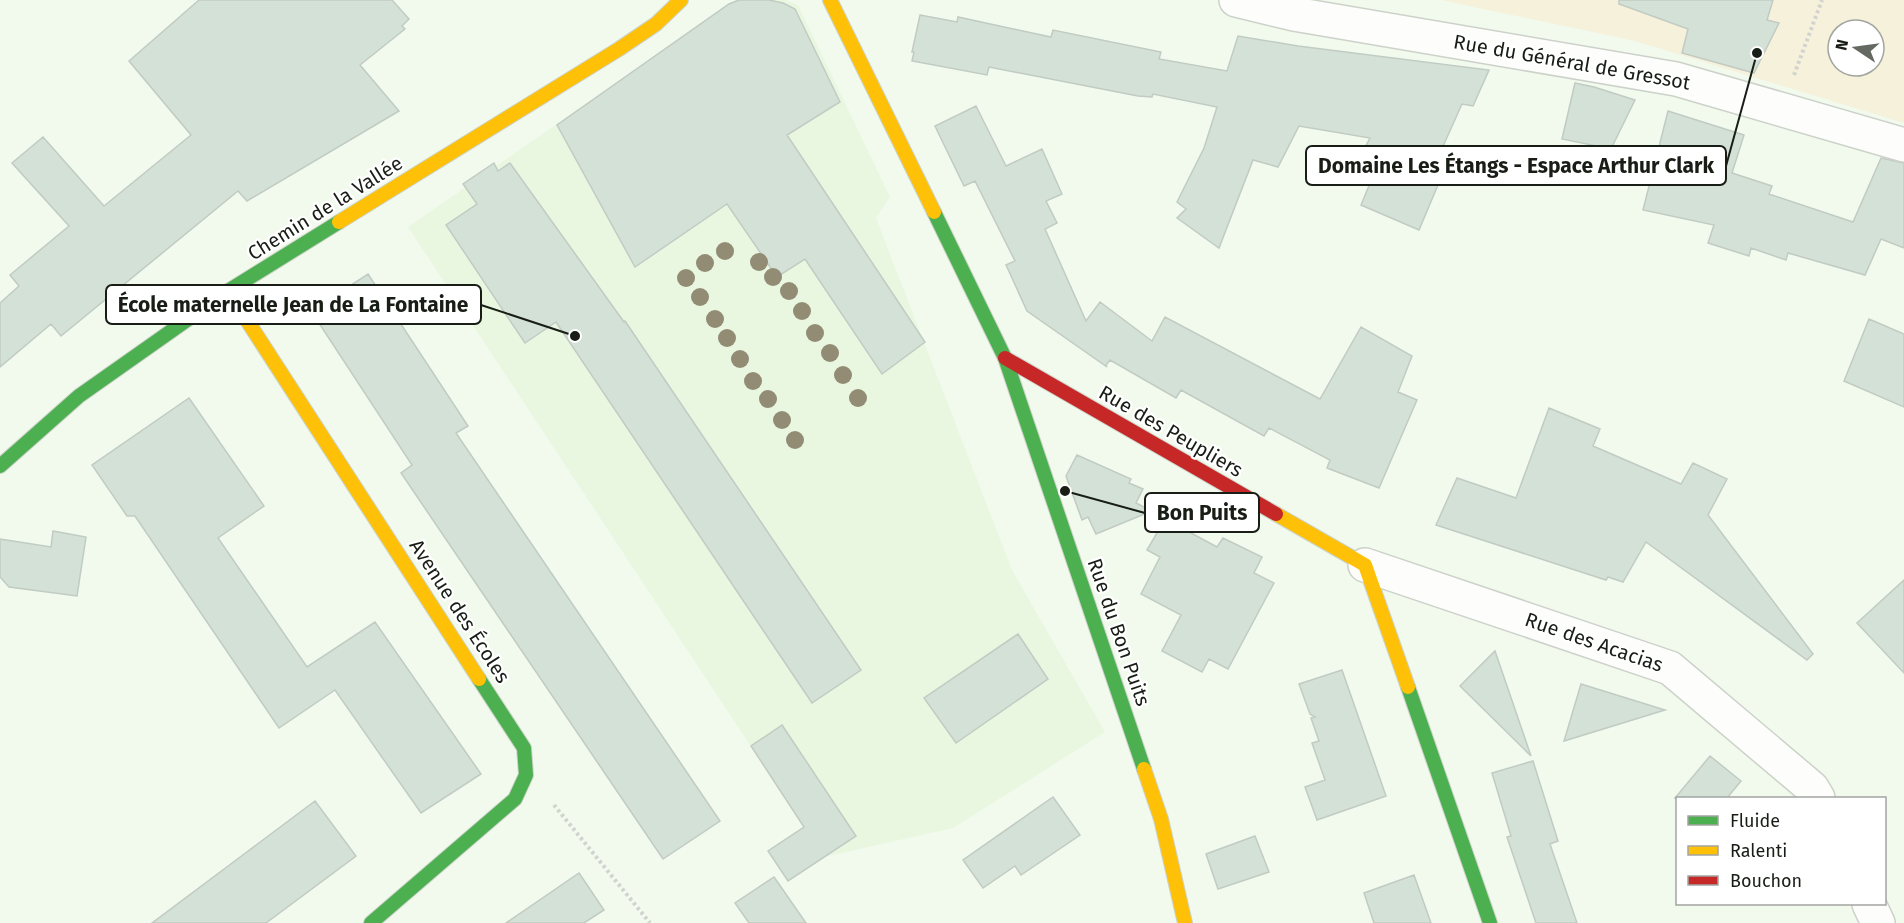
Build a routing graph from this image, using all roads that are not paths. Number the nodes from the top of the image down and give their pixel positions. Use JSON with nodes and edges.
{"nodes":[{"id":1,"x":681,"y":0,"type":"edge"},
{"id":2,"x":830,"y":0,"type":"edge"},
{"id":3,"x":1236,"y":0,"type":"edge"},
{"id":4,"x":1904,"y":145,"type":"edge"},
{"id":5,"x":228,"y":291,"type":"junction"},
{"id":6,"x":1005,"y":357,"type":"junction"},
{"id":7,"x":0,"y":466,"type":"edge"},
{"id":8,"x":1365,"y":565,"type":"junction"},
{"id":9,"x":1817,"y":797,"type":"edge"},
{"id":10,"x":1870,"y":905,"type":"edge"},
{"id":11,"x":371,"y":923,"type":"edge"},
{"id":12,"x":1185,"y":923,"type":"edge"},
{"id":13,"x":1490,"y":923,"type":"edge"},
{"id":14,"x":1878,"y":923,"type":"edge"}],
"edges":[{"from":1,"to":5,"type":"street","name":"Chemin de la Vallée"},
{"from":2,"to":6,"type":"street"},
{"from":3,"to":4,"type":"street","name":"Rue du Général de Gressot"},
{"from":5,"to":7,"type":"street","name":"Chemin de la Vallée"},
{"from":5,"to":11,"type":"street","name":"Avenue des Écoles"},
{"from":6,"to":8,"type":"street","name":"Rue des Peupliers"},
{"from":6,"to":12,"type":"street","name":"Rue du Bon Puits"},
{"from":8,"to":9,"type":"street","name":"Rue des Acacias"},
{"from":8,"to":13,"type":"street"},
{"from":10,"to":14,"type":"street"}]}
